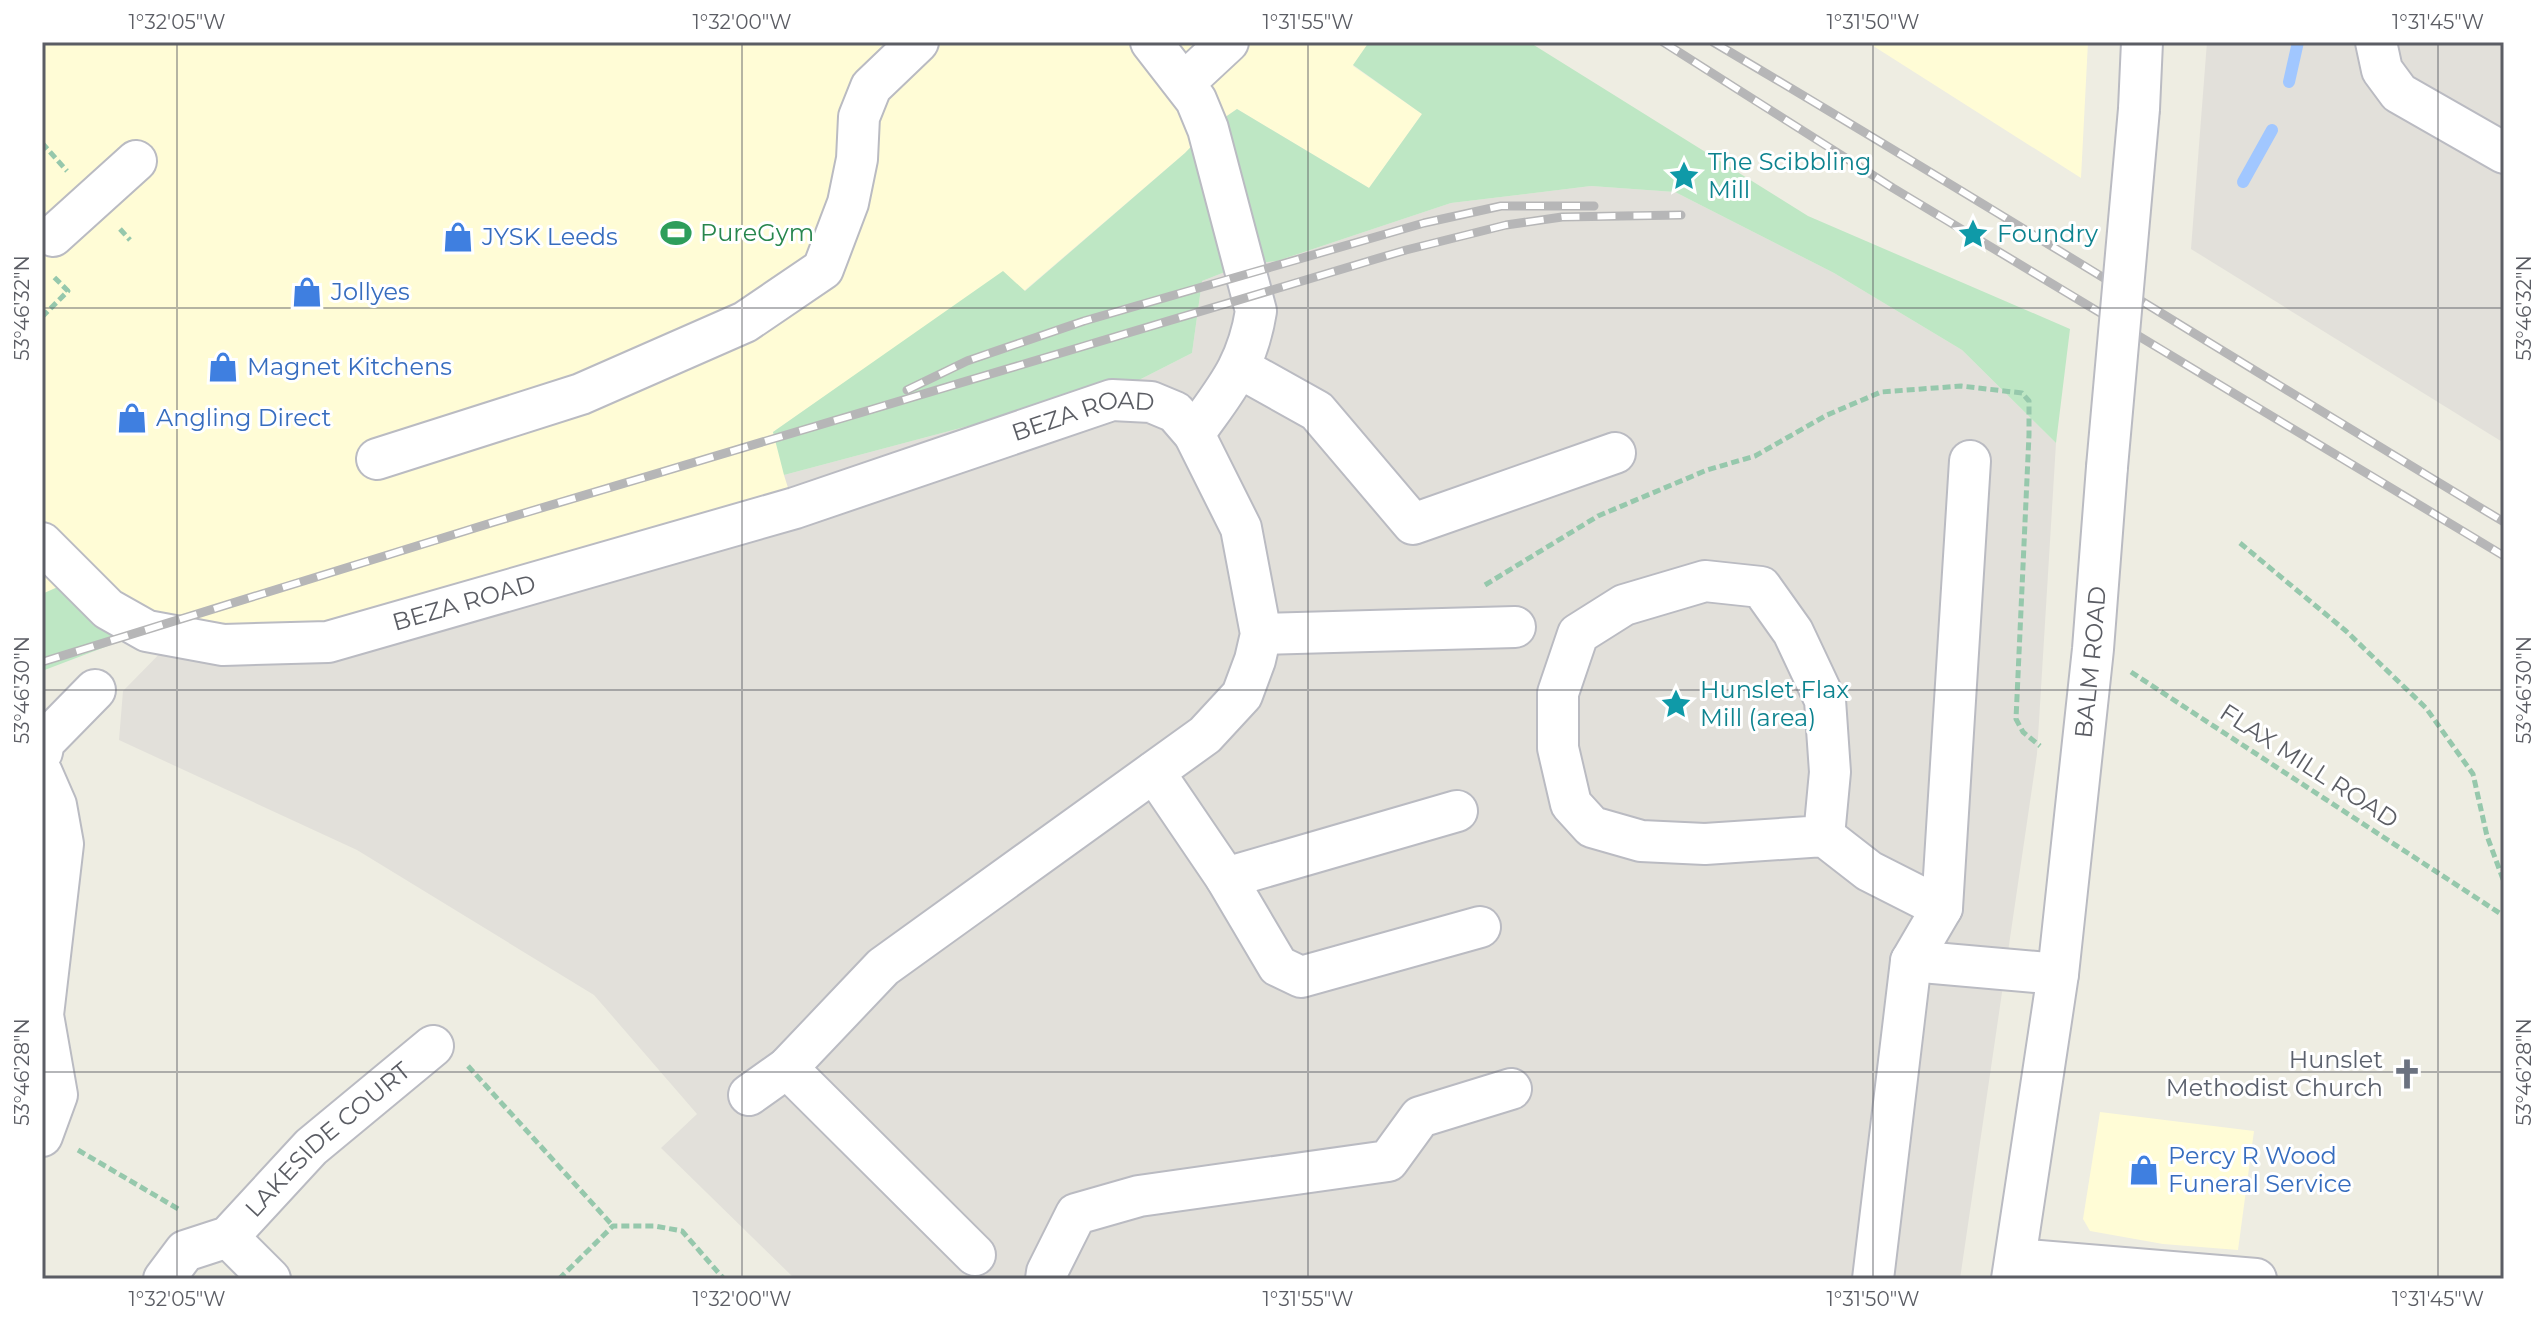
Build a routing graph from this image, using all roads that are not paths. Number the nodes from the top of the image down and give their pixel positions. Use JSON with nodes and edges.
{"nodes":[{"id":1,"x":918,"y":42,"type":"edge"},
{"id":2,"x":1151,"y":42,"type":"edge"},
{"id":3,"x":1228,"y":42,"type":"edge"},
{"id":4,"x":2142,"y":42,"type":"edge"},
{"id":5,"x":2376,"y":42,"type":"edge"},
{"id":6,"x":1185,"y":82,"type":"junction"},
{"id":7,"x":2504,"y":153,"type":"edge"},
{"id":8,"x":136,"y":161,"type":"dead end"},
{"id":9,"x":53,"y":236,"type":"dead end"},
{"id":10,"x":1240,"y":368,"type":"junction"},
{"id":11,"x":1194,"y":434,"type":"junction"},
{"id":12,"x":1615,"y":453,"type":"dead end"},
{"id":13,"x":377,"y":459,"type":"dead end"},
{"id":14,"x":1970,"y":461,"type":"dead end"},
{"id":15,"x":42,"y":543,"type":"edge"},
{"id":16,"x":1515,"y":627,"type":"dead end"},
{"id":17,"x":1261,"y":634,"type":"junction"},
{"id":18,"x":95,"y":690,"type":"dead end"},
{"id":19,"x":42,"y":752,"type":"edge"},
{"id":20,"x":1154,"y":772,"type":"junction"},
{"id":21,"x":42,"y":773,"type":"edge"},
{"id":22,"x":1457,"y":811,"type":"dead end"},
{"id":23,"x":1824,"y":836,"type":"junction"},
{"id":24,"x":1226,"y":878,"type":"junction"},
{"id":25,"x":1942,"y":908,"type":"junction"},
{"id":26,"x":1480,"y":927,"type":"dead end"},
{"id":27,"x":1911,"y":961,"type":"junction"},
{"id":28,"x":2058,"y":974,"type":"junction"},
{"id":29,"x":433,"y":1046,"type":"road end"},
{"id":30,"x":787,"y":1068,"type":"junction"},
{"id":31,"x":1511,"y":1089,"type":"dead end"},
{"id":32,"x":749,"y":1095,"type":"dead end"},
{"id":33,"x":44,"y":1134,"type":"edge"},
{"id":34,"x":228,"y":1237,"type":"junction"},
{"id":35,"x":975,"y":1255,"type":"dead end"},
{"id":36,"x":2014,"y":1269,"type":"edge"},
{"id":37,"x":164,"y":1279,"type":"edge"},
{"id":38,"x":270,"y":1279,"type":"edge"},
{"id":39,"x":1046,"y":1279,"type":"edge"},
{"id":40,"x":1873,"y":1279,"type":"edge"},
{"id":41,"x":2256,"y":1279,"type":"edge"}],
"edges":[{"from":1,"to":13,"type":"street"},
{"from":2,"to":6,"type":"street"},
{"from":3,"to":6,"type":"street"},
{"from":4,"to":28,"type":"street","name":"BALM ROAD","bridge":true},
{"from":5,"to":7,"type":"street"},
{"from":6,"to":10,"type":"street"},
{"from":8,"to":9,"type":"street"},
{"from":10,"to":11,"type":"street"},
{"from":10,"to":12,"type":"street"},
{"from":11,"to":15,"type":"street","name":"BEZA ROAD"},
{"from":11,"to":17,"type":"street","name":"BEZA ROAD"},
{"from":14,"to":25,"type":"street"},
{"from":16,"to":17,"type":"street"},
{"from":17,"to":20,"type":"street","name":"BEZA ROAD"},
{"from":18,"to":19,"type":"street"},
{"from":20,"to":24,"type":"street"},
{"from":20,"to":30,"type":"street","name":"BEZA ROAD"},
{"from":21,"to":33,"type":"street"},
{"from":22,"to":24,"type":"street"},
{"from":23,"to":23,"type":"street"},
{"from":23,"to":25,"type":"street"},
{"from":24,"to":26,"type":"street"},
{"from":25,"to":27,"type":"street"},
{"from":27,"to":28,"type":"street"},
{"from":27,"to":40,"type":"street"},
{"from":28,"to":36,"type":"street","name":"BALM ROAD"},
{"from":29,"to":34,"type":"street","name":"LAKESIDE COURT"},
{"from":30,"to":32,"type":"street","name":"BEZA ROAD"},
{"from":30,"to":35,"type":"street"},
{"from":31,"to":39,"type":"street"},
{"from":34,"to":37,"type":"street"},
{"from":34,"to":38,"type":"street"},
{"from":36,"to":41,"type":"street"}]}
